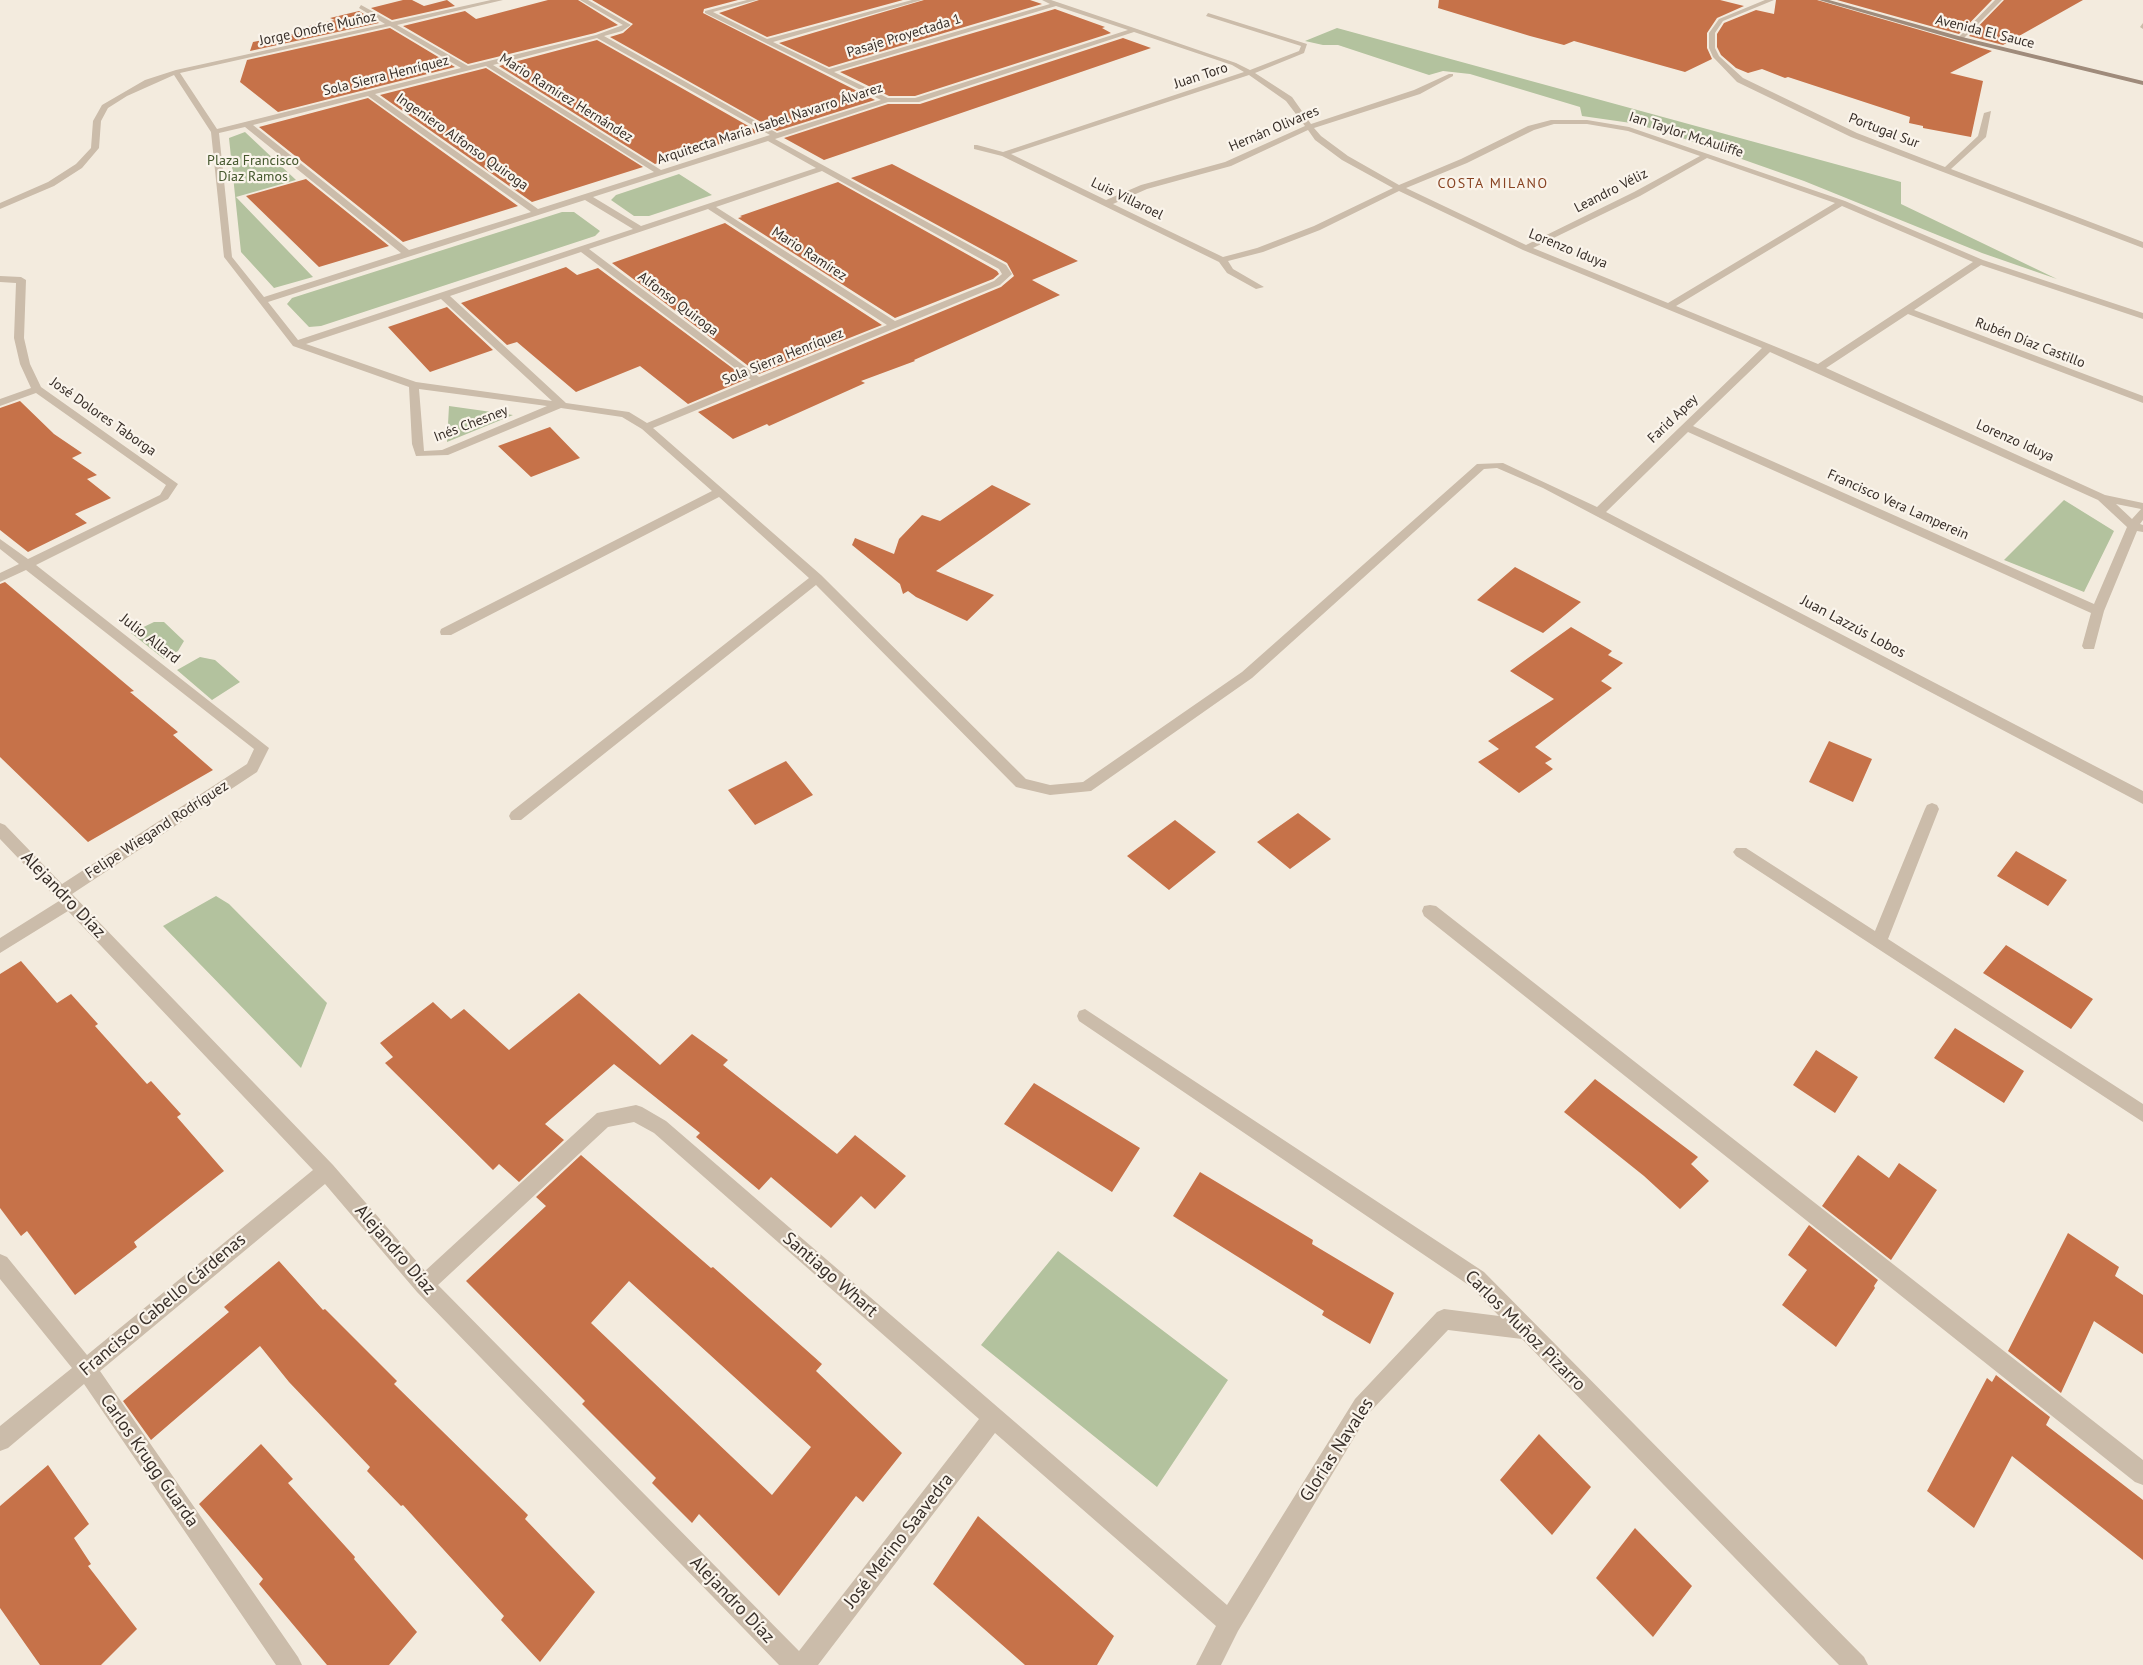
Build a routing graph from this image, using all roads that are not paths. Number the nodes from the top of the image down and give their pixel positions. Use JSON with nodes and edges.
{"nodes":[{"id":1,"x":500,"y":0,"type":"edge"},
{"id":2,"x":583,"y":0,"type":"edge"},
{"id":3,"x":754,"y":0,"type":"edge"},
{"id":4,"x":919,"y":0,"type":"edge"},
{"id":5,"x":1045,"y":0,"type":"edge"},
{"id":6,"x":1772,"y":0,"type":"edge"},
{"id":7,"x":1822,"y":0,"type":"edge"},
{"id":8,"x":1999,"y":0,"type":"edge"},
{"id":9,"x":1055,"y":4,"type":"junction"},
{"id":10,"x":361,"y":7,"type":"dead end"},
{"id":11,"x":1208,"y":15,"type":"dead end"},
{"id":12,"x":393,"y":25,"type":"junction"},
{"id":13,"x":1135,"y":30,"type":"junction"},
{"id":14,"x":598,"y":36,"type":"junction"},
{"id":15,"x":1960,"y":39,"type":"junction"},
{"id":16,"x":767,"y":41,"type":"junction"},
{"id":17,"x":487,"y":64,"type":"junction"},
{"id":18,"x":468,"y":69,"type":"junction"},
{"id":19,"x":829,"y":71,"type":"junction"},
{"id":20,"x":177,"y":72,"type":"junction"},
{"id":21,"x":1248,"y":72,"type":"junction"},
{"id":22,"x":1451,"y":75,"type":"dead end"},
{"id":23,"x":2143,"y":83,"type":"edge"},
{"id":24,"x":370,"y":94,"type":"junction"},
{"id":25,"x":887,"y":99,"type":"junction"},
{"id":26,"x":1988,"y":113,"type":"dead end"},
{"id":27,"x":248,"y":125,"type":"junction"},
{"id":28,"x":1308,"y":127,"type":"junction"},
{"id":29,"x":215,"y":132,"type":"junction"},
{"id":30,"x":772,"y":136,"type":"junction"},
{"id":31,"x":977,"y":147,"type":"dead end"},
{"id":32,"x":1004,"y":154,"type":"junction"},
{"id":33,"x":1707,"y":155,"type":"junction"},
{"id":34,"x":824,"y":168,"type":"junction"},
{"id":35,"x":1947,"y":169,"type":"junction"},
{"id":36,"x":661,"y":173,"type":"junction"},
{"id":37,"x":1399,"y":188,"type":"junction"},
{"id":38,"x":587,"y":197,"type":"junction"},
{"id":39,"x":1107,"y":203,"type":"junction"},
{"id":40,"x":1842,"y":203,"type":"junction"},
{"id":41,"x":0,"y":206,"type":"edge"},
{"id":42,"x":709,"y":206,"type":"junction"},
{"id":43,"x":538,"y":213,"type":"junction"},
{"id":44,"x":640,"y":229,"type":"junction"},
{"id":45,"x":2143,"y":244,"type":"edge"},
{"id":46,"x":582,"y":248,"type":"junction"},
{"id":47,"x":1526,"y":248,"type":"junction"},
{"id":48,"x":408,"y":254,"type":"junction"},
{"id":49,"x":1222,"y":260,"type":"junction"},
{"id":50,"x":1980,"y":262,"type":"junction"},
{"id":51,"x":0,"y":279,"type":"edge"},
{"id":52,"x":1259,"y":287,"type":"dead end"},
{"id":53,"x":443,"y":295,"type":"junction"},
{"id":54,"x":264,"y":300,"type":"junction"},
{"id":55,"x":1669,"y":306,"type":"junction"},
{"id":56,"x":1906,"y":310,"type":"junction"},
{"id":57,"x":2143,"y":316,"type":"edge"},
{"id":58,"x":894,"y":325,"type":"junction"},
{"id":59,"x":296,"y":344,"type":"junction"},
{"id":60,"x":1769,"y":347,"type":"junction"},
{"id":61,"x":1819,"y":368,"type":"junction"},
{"id":62,"x":758,"y":381,"type":"junction"},
{"id":63,"x":414,"y":385,"type":"junction"},
{"id":64,"x":37,"y":389,"type":"junction"},
{"id":65,"x":2143,"y":400,"type":"edge"},
{"id":66,"x":0,"y":403,"type":"edge"},
{"id":67,"x":562,"y":404,"type":"junction"},
{"id":68,"x":646,"y":427,"type":"junction"},
{"id":69,"x":1686,"y":427,"type":"junction"},
{"id":70,"x":720,"y":492,"type":"junction"},
{"id":71,"x":2102,"y":498,"type":"junction"},
{"id":72,"x":2143,"y":506,"type":"edge"},
{"id":73,"x":2143,"y":512,"type":"edge"},
{"id":74,"x":1598,"y":513,"type":"junction"},
{"id":75,"x":2138,"y":528,"type":"edge"},
{"id":76,"x":0,"y":543,"type":"edge"},
{"id":77,"x":28,"y":564,"type":"junction"},
{"id":78,"x":0,"y":578,"type":"edge"},
{"id":79,"x":817,"y":578,"type":"junction"},
{"id":80,"x":2098,"y":611,"type":"junction"},
{"id":81,"x":446,"y":632,"type":"dead end"},
{"id":82,"x":2090,"y":646,"type":"dead end"},
{"id":83,"x":252,"y":768,"type":"joint"},
{"id":84,"x":2143,"y":798,"type":"edge"},
{"id":85,"x":1932,"y":809,"type":"dead end"},
{"id":86,"x":516,"y":816,"type":"dead end"},
{"id":87,"x":0,"y":829,"type":"edge"},
{"id":88,"x":1741,"y":852,"type":"dead end"},
{"id":89,"x":65,"y":897,"type":"junction"},
{"id":90,"x":1430,"y":911,"type":"dead end"},
{"id":91,"x":1879,"y":941,"type":"junction"},
{"id":92,"x":0,"y":946,"type":"edge"},
{"id":93,"x":1085,"y":1016,"type":"dead end"},
{"id":94,"x":2143,"y":1114,"type":"edge"},
{"id":95,"x":326,"y":1171,"type":"junction"},
{"id":96,"x":0,"y":1263,"type":"edge"},
{"id":97,"x":424,"y":1285,"type":"junction"},
{"id":98,"x":1524,"y":1329,"type":"junction"},
{"id":99,"x":86,"y":1369,"type":"junction"},
{"id":100,"x":994,"y":1417,"type":"junction"},
{"id":101,"x":0,"y":1440,"type":"edge"},
{"id":102,"x":2143,"y":1474,"type":"edge"},
{"id":103,"x":1230,"y":1623,"type":"junction"},
{"id":104,"x":290,"y":1665,"type":"edge"},
{"id":105,"x":796,"y":1665,"type":"edge"},
{"id":106,"x":803,"y":1665,"type":"edge"},
{"id":107,"x":1208,"y":1665,"type":"edge"},
{"id":108,"x":1856,"y":1665,"type":"edge"}],
"edges":[{"from":1,"to":12,"type":"street","name":"Jorge Onofre Muñoz"},
{"from":2,"to":14,"type":"street","name":"Sola Sierra Henríquez"},
{"from":3,"to":16,"type":"street"},
{"from":4,"to":16,"type":"street"},
{"from":5,"to":9,"type":"street","name":"Lorenzo Iduya"},
{"from":6,"to":35,"type":"street","name":"Portugal Sur"},
{"from":7,"to":15,"type":"street","name":"Avenida El Sauce"},
{"from":8,"to":15,"type":"street"},
{"from":9,"to":13,"type":"street","name":"Lorenzo Iduya"},
{"from":9,"to":19,"type":"street","name":"Pasaje Proyectada 1"},
{"from":10,"to":12,"type":"street"},
{"from":11,"to":21,"type":"street","name":"Juan Toro"},
{"from":12,"to":18,"type":"street"},
{"from":12,"to":20,"type":"street","name":"Jorge Onofre Muñoz"},
{"from":13,"to":21,"type":"street","name":"Lorenzo Iduya"},
{"from":13,"to":25,"type":"street","name":"Arquitecta María Isabel Navarro Álvarez"},
{"from":14,"to":17,"type":"street","name":"Sola Sierra Henríquez"},
{"from":14,"to":30,"type":"street","name":"Sola Sierra Henríquez"},
{"from":15,"to":23,"type":"street","name":"Avenida El Sauce"},
{"from":16,"to":19,"type":"street"},
{"from":17,"to":18,"type":"street","name":"Sola Sierra Henríquez"},
{"from":17,"to":36,"type":"street","name":"Mario Ramírez Hernández"},
{"from":18,"to":24,"type":"street","name":"Sola Sierra Henríquez"},
{"from":19,"to":25,"type":"street"},
{"from":20,"to":29,"type":"street"},
{"from":20,"to":41,"type":"street"},
{"from":21,"to":28,"type":"street","name":"Lorenzo Iduya"},
{"from":21,"to":32,"type":"street","name":"Juan Toro"},
{"from":22,"to":28,"type":"street","name":"Hernán Olivares"},
{"from":24,"to":27,"type":"street","name":"Sola Sierra Henríquez"},
{"from":24,"to":43,"type":"street","name":"Ingeniero Alfonso Quiroga"},
{"from":25,"to":30,"type":"street","name":"Arquitecta María Isabel Navarro Álvarez"},
{"from":26,"to":35,"type":"street"},
{"from":27,"to":29,"type":"street","name":"Sola Sierra Henríquez"},
{"from":27,"to":48,"type":"street"},
{"from":28,"to":37,"type":"street","name":"Lorenzo Iduya"},
{"from":28,"to":39,"type":"street","name":"Hernán Olivares"},
{"from":29,"to":54,"type":"street"},
{"from":30,"to":34,"type":"street","name":"Sola Sierra Henríquez"},
{"from":30,"to":36,"type":"street","name":"Arquitecta María Isabel Navarro Álvarez"},
{"from":31,"to":32,"type":"street","name":"Luis Villaroel"},
{"from":32,"to":39,"type":"street","name":"Luis Villaroel"},
{"from":33,"to":37,"type":"street","name":"Ian Taylor McAuliffe"},
{"from":33,"to":40,"type":"street","name":"Ian Taylor McAuliffe"},
{"from":33,"to":47,"type":"street","name":"Leandro Véliz"},
{"from":34,"to":42,"type":"street"},
{"from":34,"to":58,"type":"street","name":"Sola Sierra Henríquez"},
{"from":35,"to":45,"type":"street","name":"Portugal Sur"},
{"from":36,"to":38,"type":"street","name":"Arquitecta María Isabel Navarro Álvarez"},
{"from":37,"to":47,"type":"street","name":"Lorenzo Iduya"},
{"from":37,"to":49,"type":"street","name":"Ian Taylor McAuliffe"},
{"from":38,"to":43,"type":"street","name":"Arquitecta María Isabel Navarro Álvarez"},
{"from":38,"to":44,"type":"street"},
{"from":39,"to":49,"type":"street","name":"Luis Villaroel"},
{"from":40,"to":50,"type":"street","name":"Ian Taylor McAuliffe"},
{"from":40,"to":55,"type":"street"},
{"from":42,"to":44,"type":"street"},
{"from":42,"to":58,"type":"street","name":"Mario Ramírez"},
{"from":43,"to":48,"type":"street","name":"Arquitecta María Isabel Navarro Álvarez"},
{"from":44,"to":46,"type":"street"},
{"from":46,"to":53,"type":"street"},
{"from":46,"to":62,"type":"street","name":"Alfonso Quiroga"},
{"from":47,"to":55,"type":"street","name":"Lorenzo Iduya"},
{"from":48,"to":54,"type":"street","name":"Arquitecta María Isabel Navarro Álvarez"},
{"from":49,"to":52,"type":"street","name":"Luis Villaroel"},
{"from":50,"to":56,"type":"street"},
{"from":50,"to":57,"type":"street","name":"Ian Taylor McAuliffe"},
{"from":51,"to":64,"type":"street","name":"José Dolores Taborga"},
{"from":53,"to":59,"type":"street"},
{"from":53,"to":67,"type":"street"},
{"from":54,"to":59,"type":"street"},
{"from":55,"to":60,"type":"street","name":"Lorenzo Iduya"},
{"from":56,"to":61,"type":"street"},
{"from":56,"to":65,"type":"street","name":"Rubén Díaz Castillo"},
{"from":58,"to":62,"type":"street","name":"Sola Sierra Henríquez"},
{"from":59,"to":63,"type":"street"},
{"from":60,"to":61,"type":"street","name":"Lorenzo Iduya"},
{"from":60,"to":69,"type":"street","name":"Farid Apey"},
{"from":61,"to":71,"type":"street","name":"Lorenzo Iduya"},
{"from":62,"to":68,"type":"street","name":"Sola Sierra Henríquez"},
{"from":63,"to":67,"type":"street"},
{"from":63,"to":67,"type":"street","name":"Inés Chesney"},
{"from":64,"to":66,"type":"street"},
{"from":64,"to":77,"type":"street","name":"José Dolores Taborga"},
{"from":67,"to":68,"type":"street"},
{"from":68,"to":70,"type":"street","name":"Juan Lazzús Lobos"},
{"from":69,"to":74,"type":"street","name":"Farid Apey"},
{"from":69,"to":80,"type":"street","name":"Francisco Vera Lamperein"},
{"from":70,"to":79,"type":"street","name":"Juan Lazzús Lobos"},
{"from":70,"to":81,"type":"street"},
{"from":71,"to":72,"type":"street","name":"Lorenzo Iduya"},
{"from":71,"to":75,"type":"street","name":"Lorenzo Iduya"},
{"from":73,"to":75,"type":"street"},
{"from":74,"to":79,"type":"street","name":"Juan Lazzús Lobos"},
{"from":74,"to":84,"type":"street","name":"Juan Lazzús Lobos"},
{"from":75,"to":80,"type":"street"},
{"from":76,"to":77,"type":"street","name":"Julio Allard"},
{"from":77,"to":78,"type":"street"},
{"from":77,"to":83,"type":"street","name":"Julio Allard"},
{"from":79,"to":86,"type":"street"},
{"from":80,"to":82,"type":"street"},
{"from":83,"to":89,"type":"street","name":"Felipe Wiegand Rodríguez"},
{"from":85,"to":91,"type":"street"},
{"from":87,"to":89,"type":"street","name":"Alejandro Díaz"},
{"from":88,"to":91,"type":"street"},
{"from":89,"to":92,"type":"street","name":"Felipe Wiegand Rodríguez"},
{"from":89,"to":95,"type":"street","name":"Alejandro Díaz"},
{"from":90,"to":102,"type":"street"},
{"from":91,"to":94,"type":"street"},
{"from":93,"to":98,"type":"street","name":"Carlos Muñoz Pizarro"},
{"from":95,"to":97,"type":"street","name":"Alejandro Díaz"},
{"from":95,"to":99,"type":"street","name":"Francisco Cabello Cárdenas"},
{"from":96,"to":99,"type":"street","name":"Carlos Krugg Guarda"},
{"from":97,"to":100,"type":"street","name":"Santiago Whart"},
{"from":97,"to":105,"type":"street","name":"Alejandro Díaz"},
{"from":98,"to":103,"type":"street","name":"Glorias Navales"},
{"from":98,"to":108,"type":"street","name":"Carlos Muñoz Pizarro"},
{"from":99,"to":101,"type":"street","name":"Francisco Cabello Cárdenas"},
{"from":99,"to":104,"type":"street","name":"Carlos Krugg Guarda"},
{"from":100,"to":103,"type":"street","name":"Santiago Whart"},
{"from":100,"to":106,"type":"street","name":"José Merino Saavedra"},
{"from":103,"to":107,"type":"street","name":"Glorias Navales"}]}
